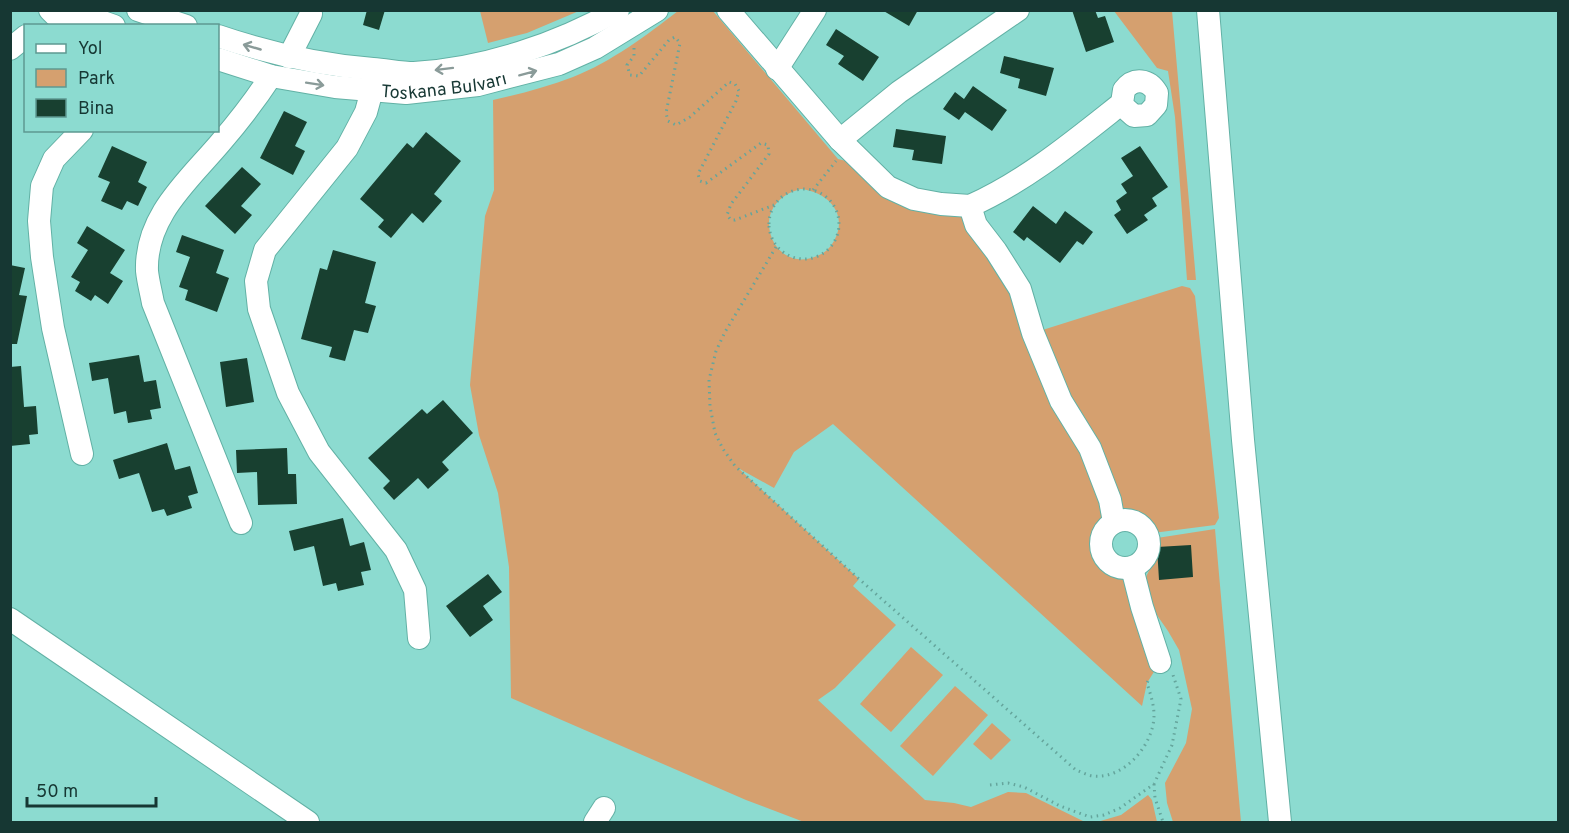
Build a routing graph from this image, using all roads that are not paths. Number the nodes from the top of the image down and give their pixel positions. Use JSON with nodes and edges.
{"nodes":[{"id":1,"x":138,"y":10,"type":"edge"},
{"id":2,"x":657,"y":10,"type":"edge"},
{"id":3,"x":728,"y":10,"type":"edge"},
{"id":4,"x":815,"y":10,"type":"edge"},
{"id":5,"x":1018,"y":10,"type":"edge"},
{"id":6,"x":1208,"y":10,"type":"edge"},
{"id":7,"x":78,"y":12,"type":"edge"},
{"id":8,"x":311,"y":14,"type":"dead end"},
{"id":9,"x":48,"y":17,"type":"edge"},
{"id":10,"x":186,"y":20,"type":"edge"},
{"id":11,"x":623,"y":20,"type":"edge"},
{"id":12,"x":109,"y":24,"type":"edge"},
{"id":13,"x":219,"y":36,"type":"edge"},
{"id":14,"x":24,"y":38,"type":"edge"},
{"id":15,"x":10,"y":49,"type":"edge"},
{"id":16,"x":289,"y":57,"type":"junction"},
{"id":17,"x":219,"y":59,"type":"edge"},
{"id":18,"x":777,"y":69,"type":"junction"},
{"id":19,"x":271,"y":76,"type":"junction"},
{"id":20,"x":372,"y":90,"type":"junction"},
{"id":21,"x":1122,"y":103,"type":"dead end"},
{"id":22,"x":80,"y":132,"type":"edge"},
{"id":23,"x":840,"y":140,"type":"junction"},
{"id":24,"x":970,"y":206,"type":"junction"},
{"id":25,"x":82,"y":454,"type":"dead end"},
{"id":26,"x":1114,"y":522,"type":"junction"},
{"id":27,"x":240,"y":523,"type":"dead end"},
{"id":28,"x":1132,"y":568,"type":"junction"},
{"id":29,"x":10,"y":620,"type":"edge"},
{"id":30,"x":419,"y":638,"type":"dead end"},
{"id":31,"x":1160,"y":662,"type":"road end"},
{"id":32,"x":308,"y":822,"type":"edge"},
{"id":33,"x":1280,"y":822,"type":"edge"}],
"edges":[{"from":1,"to":10,"type":"street"},
{"from":2,"to":11,"type":"street","name":"Toskana Bulvarı"},
{"from":3,"to":18,"type":"street"},
{"from":4,"to":18,"type":"street"},
{"from":5,"to":23,"type":"street"},
{"from":6,"to":33,"type":"street"},
{"from":7,"to":9,"type":"street"},
{"from":7,"to":12,"type":"street"},
{"from":8,"to":16,"type":"street"},
{"from":11,"to":16,"type":"street","name":"Toskana Bulvarı","one_way":true},
{"from":20,"to":11,"type":"street","name":"Toskana Bulvarı","one_way":true},
{"from":16,"to":13,"type":"street","name":"Toskana Bulvarı","one_way":true},
{"from":14,"to":15,"type":"street"},
{"from":17,"to":19,"type":"street","name":"Toskana Bulvarı"},
{"from":18,"to":23,"type":"street"},
{"from":19,"to":20,"type":"street","name":"Toskana Bulvarı","one_way":true},
{"from":19,"to":27,"type":"street"},
{"from":20,"to":30,"type":"street"},
{"from":21,"to":24,"type":"street"},
{"from":22,"to":25,"type":"street"},
{"from":23,"to":24,"type":"street"},
{"from":24,"to":26,"type":"street"},
{"from":26,"to":28,"type":"street"},
{"from":26,"to":28,"type":"street"},
{"from":28,"to":31,"type":"street"},
{"from":29,"to":32,"type":"street"}]}
